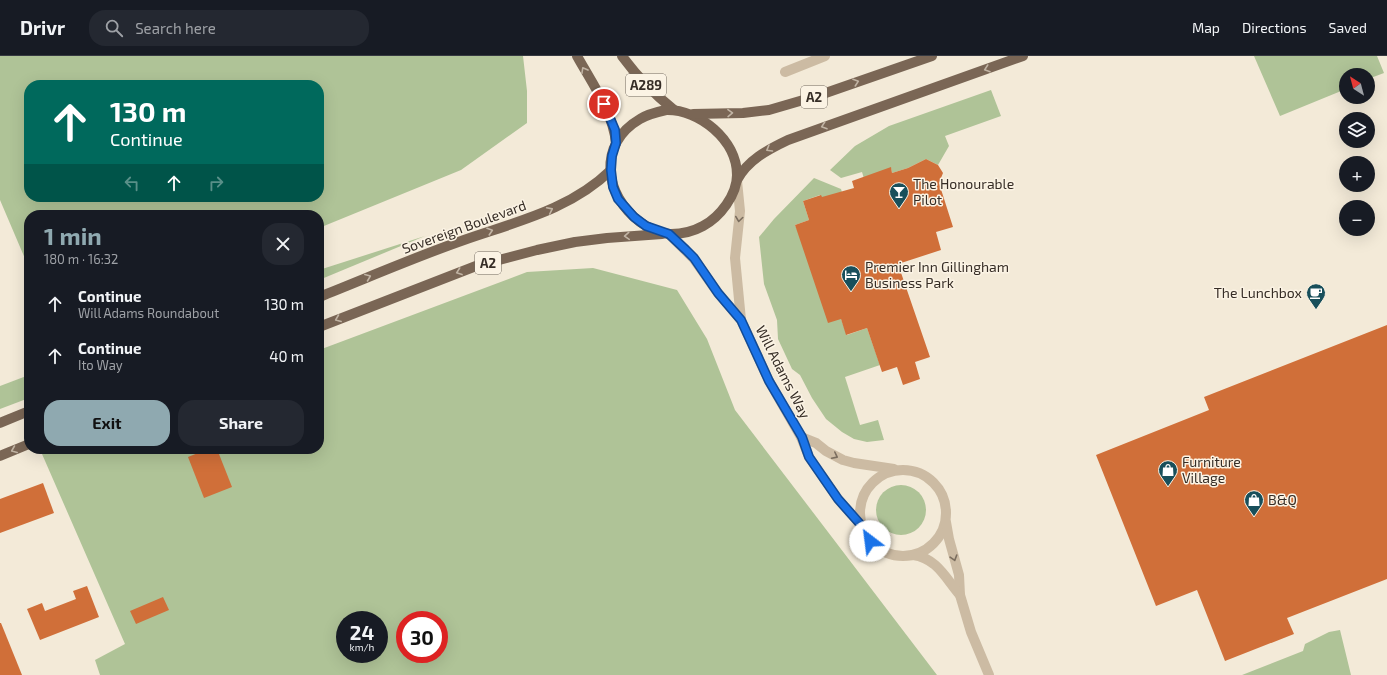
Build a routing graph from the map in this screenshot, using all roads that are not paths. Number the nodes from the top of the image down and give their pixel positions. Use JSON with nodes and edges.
{"nodes":[{"id":1,"x":577,"y":56,"type":"edge"},
{"id":2,"x":622,"y":56,"type":"edge"},
{"id":3,"x":825,"y":56,"type":"edge"},
{"id":4,"x":932,"y":56,"type":"edge"},
{"id":5,"x":1023,"y":56,"type":"edge"},
{"id":6,"x":785,"y":72,"type":"dead end"},
{"id":7,"x":674,"y":110,"type":"junction"},
{"id":8,"x":692,"y":114,"type":"junction"},
{"id":9,"x":616,"y":143,"type":"junction"},
{"id":10,"x":611,"y":170,"type":"junction"},
{"id":11,"x":737,"y":180,"type":"junction"},
{"id":12,"x":668,"y":234,"type":"junction"},
{"id":13,"x":324,"y":294,"type":"edge"},
{"id":14,"x":741,"y":320,"type":"junction"},
{"id":15,"x":324,"y":325,"type":"edge"},
{"id":16,"x":24,"y":413,"type":"edge"},
{"id":17,"x":0,"y":423,"type":"edge"},
{"id":18,"x":802,"y":437,"type":"junction"},
{"id":19,"x":24,"y":446,"type":"edge"},
{"id":20,"x":0,"y":456,"type":"edge"},
{"id":21,"x":900,"y":470,"type":"junction"},
{"id":22,"x":946,"y":522,"type":"junction"},
{"id":23,"x":861,"y":525,"type":"junction"},
{"id":24,"x":913,"y":555,"type":"junction"},
{"id":25,"x":960,"y":595,"type":"junction"},
{"id":26,"x":989,"y":675,"type":"edge"}],
"edges":[{"from":9,"to":1,"type":"main road","one_way":true},
{"from":2,"to":7,"type":"main road","number":"A289"},
{"from":3,"to":6,"type":"street"},
{"from":8,"to":4,"type":"main road","number":"A2","one_way":true},
{"from":5,"to":11,"type":"main road","number":"A2","one_way":true},
{"from":7,"to":8,"type":"main road"},
{"from":7,"to":9,"type":"main road"},
{"from":8,"to":11,"type":"main road"},
{"from":9,"to":10,"type":"main road"},
{"from":10,"to":12,"type":"main road"},
{"from":13,"to":10,"type":"main road","name":"Sovereign Boulevard","number":"A2","one_way":true},
{"from":11,"to":12,"type":"main road"},
{"from":11,"to":14,"type":"street","name":"Will Adams Way","one_way":true},
{"from":12,"to":14,"type":"street","name":"Will Adams Way"},
{"from":12,"to":15,"type":"main road","number":"A2","one_way":true},
{"from":14,"to":18,"type":"street","name":"Will Adams Way"},
{"from":16,"to":17,"type":"main road"},
{"from":18,"to":21,"type":"street","name":"Will Adams Way","one_way":true},
{"from":18,"to":23,"type":"street","name":"Will Adams Way"},
{"from":19,"to":20,"type":"main road","one_way":true},
{"from":21,"to":22,"type":"street"},
{"from":21,"to":23,"type":"street"},
{"from":22,"to":24,"type":"street"},
{"from":22,"to":25,"type":"street","one_way":true},
{"from":23,"to":24,"type":"street"},
{"from":24,"to":25,"type":"street"},
{"from":25,"to":26,"type":"street"}]}
